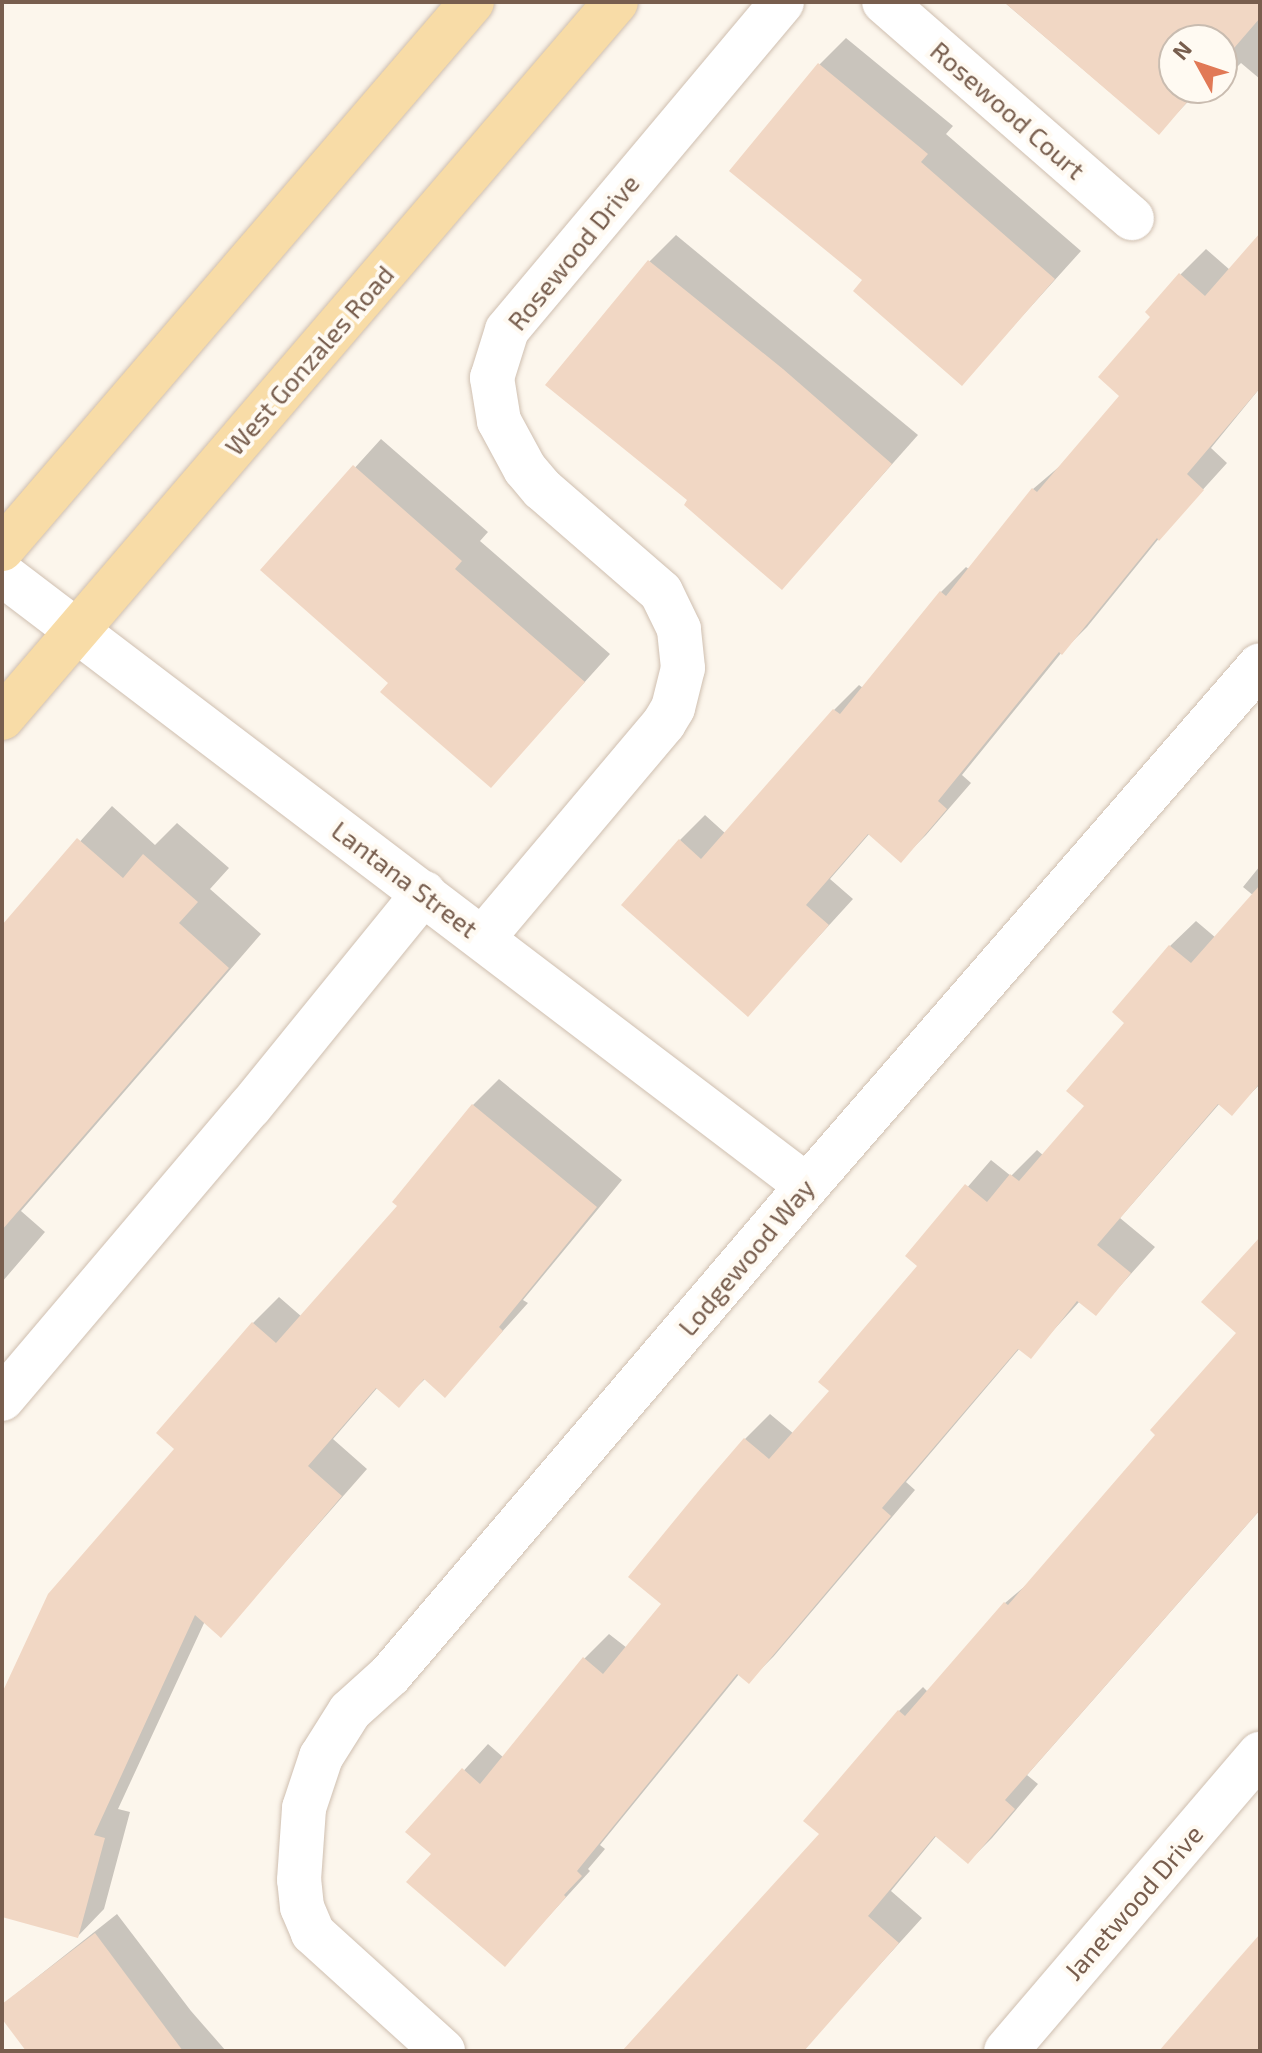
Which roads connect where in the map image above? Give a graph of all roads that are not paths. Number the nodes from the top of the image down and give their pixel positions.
1 (472, 2) edge
2 (616, 2) edge
3 (782, 2) edge
4 (884, 2) edge
5 (1132, 218) dead end
6 (2, 549) edge
7 (2, 574) edge
8 (77, 630) junction
9 (1260, 665) edge
10 (2, 718) edge
11 (424, 893) junction
12 (483, 938) junction
13 (807, 1186) junction
14 (2, 1399) edge
15 (1260, 1754) edge
16 (443, 2051) edge
17 (1006, 2051) edge

1 - 6 main road
2 - 8 main road, West Gonzales Road
3 - 12 street, Rosewood Drive
4 - 5 street, Rosewood Court
7 - 8 street, Lantana Street
8 - 10 main road, West Gonzales Road
8 - 11 street, Lantana Street
9 - 13 street, Lodgewood Way
11 - 12 street, Lantana Street
11 - 14 street
12 - 13 street, Lantana Street
13 - 16 street, Lodgewood Way
15 - 17 street, Janetwood Drive

